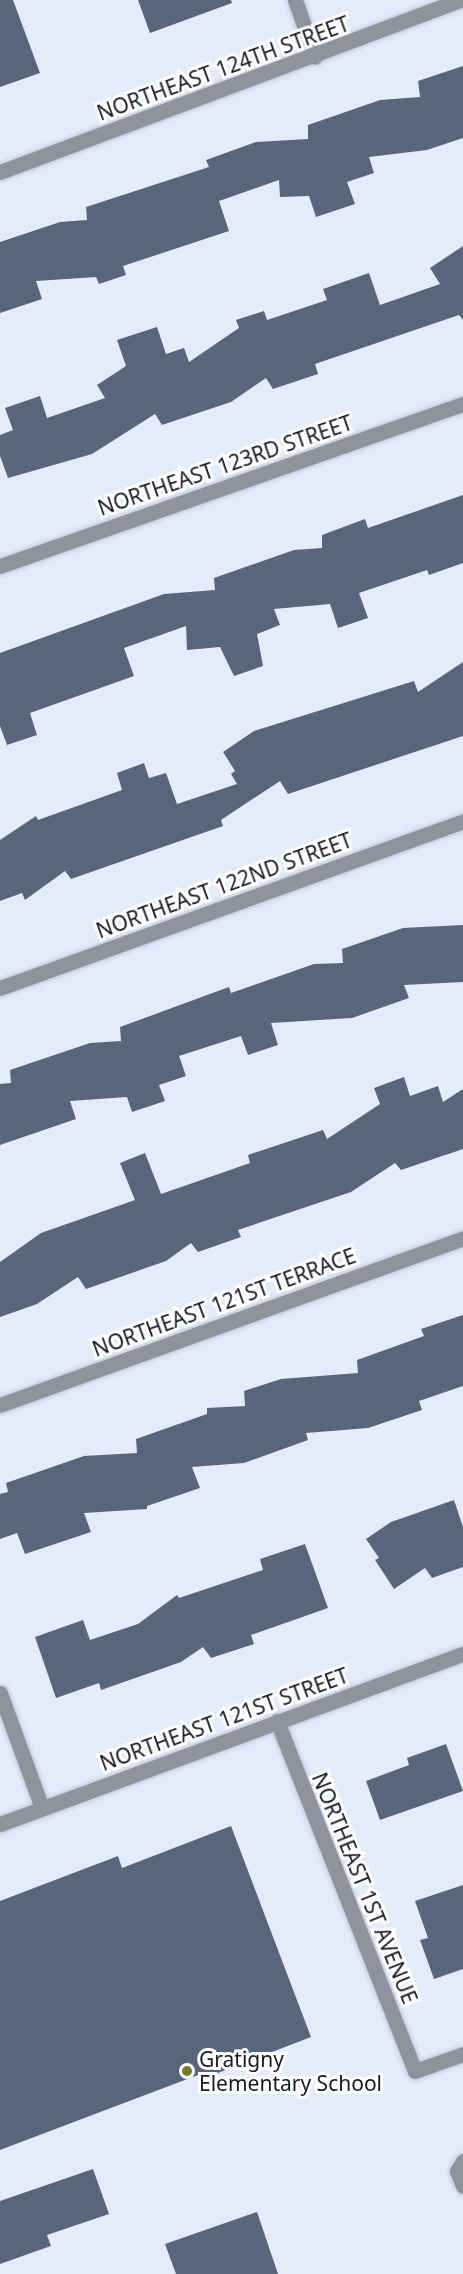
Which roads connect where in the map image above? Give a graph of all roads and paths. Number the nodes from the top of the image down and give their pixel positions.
1 (296, 0) edge
2 (459, 0) edge
3 (315, 57) junction
4 (0, 172) edge
5 (463, 404) edge
6 (0, 566) edge
7 (463, 821) edge
8 (0, 988) edge
9 (463, 1238) edge
10 (0, 1405) edge
11 (463, 1654) edge
12 (0, 1693) edge
13 (277, 1721) junction
14 (42, 1808) junction
15 (0, 1824) edge
16 (463, 2054) edge
17 (463, 2161) edge
18 (463, 2186) edge

1 - 3 street
2 - 3 street, NORTHEAST 124TH STREET
3 - 4 street, NORTHEAST 124TH STREET
5 - 6 street, NORTHEAST 123RD STREET
7 - 8 street, NORTHEAST 122ND STREET
9 - 10 street, NORTHEAST 121ST TERRACE
11 - 13 street, NORTHEAST 121ST STREET
12 - 14 street
13 - 14 street, NORTHEAST 121ST STREET
13 - 16 street, NORTHEAST 1ST AVENUE
14 - 15 street, NORTHEAST 121ST STREET
17 - 18 street

